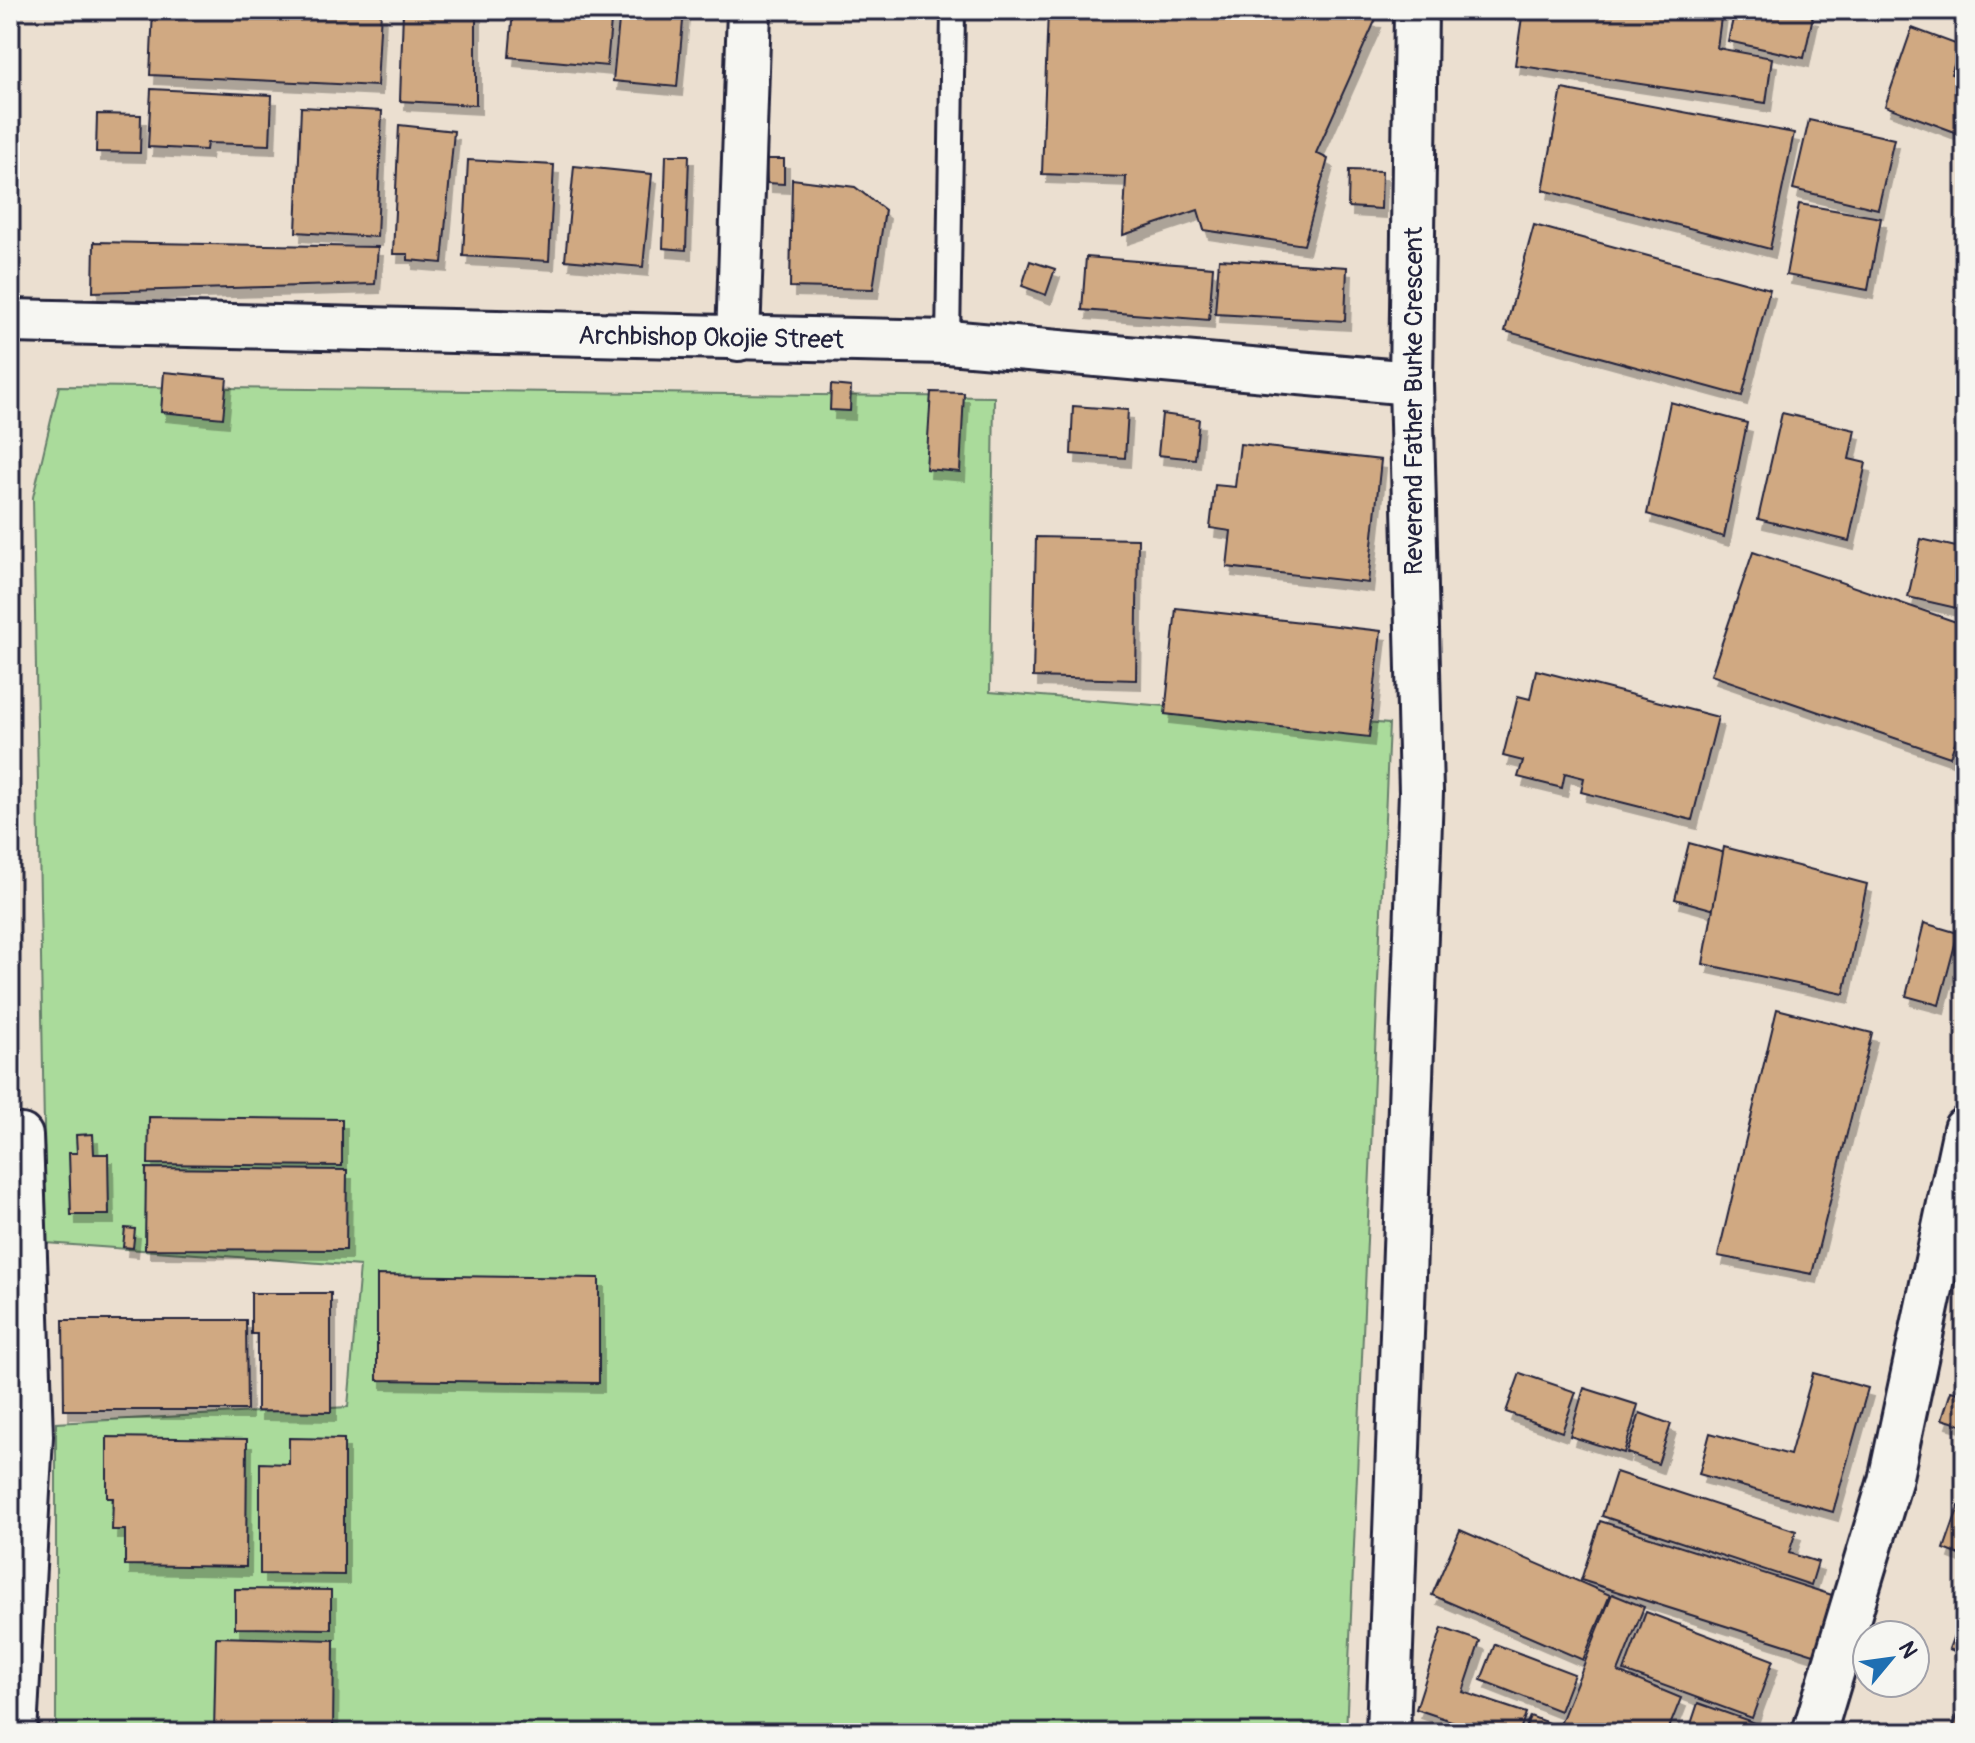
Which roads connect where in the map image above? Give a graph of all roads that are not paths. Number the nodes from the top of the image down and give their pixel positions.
1 (749, 10) edge
2 (953, 10) edge
3 (1416, 10) edge
4 (10, 321) edge
5 (738, 339) junction
6 (948, 342) junction
7 (1411, 383) junction
8 (1965, 1129) edge
9 (21, 1136) dead end
10 (15, 1733) edge
11 (1388, 1733) edge
12 (1814, 1733) edge

1 - 5 street
2 - 6 lane
3 - 7 street, Reverend Father Burke Crescent
4 - 5 street, Archbishop Okojie Street
5 - 6 street, Archbishop Okojie Street
6 - 7 street, Archbishop Okojie Street
7 - 11 street, Reverend Father Burke Crescent
8 - 12 street
9 - 10 street

